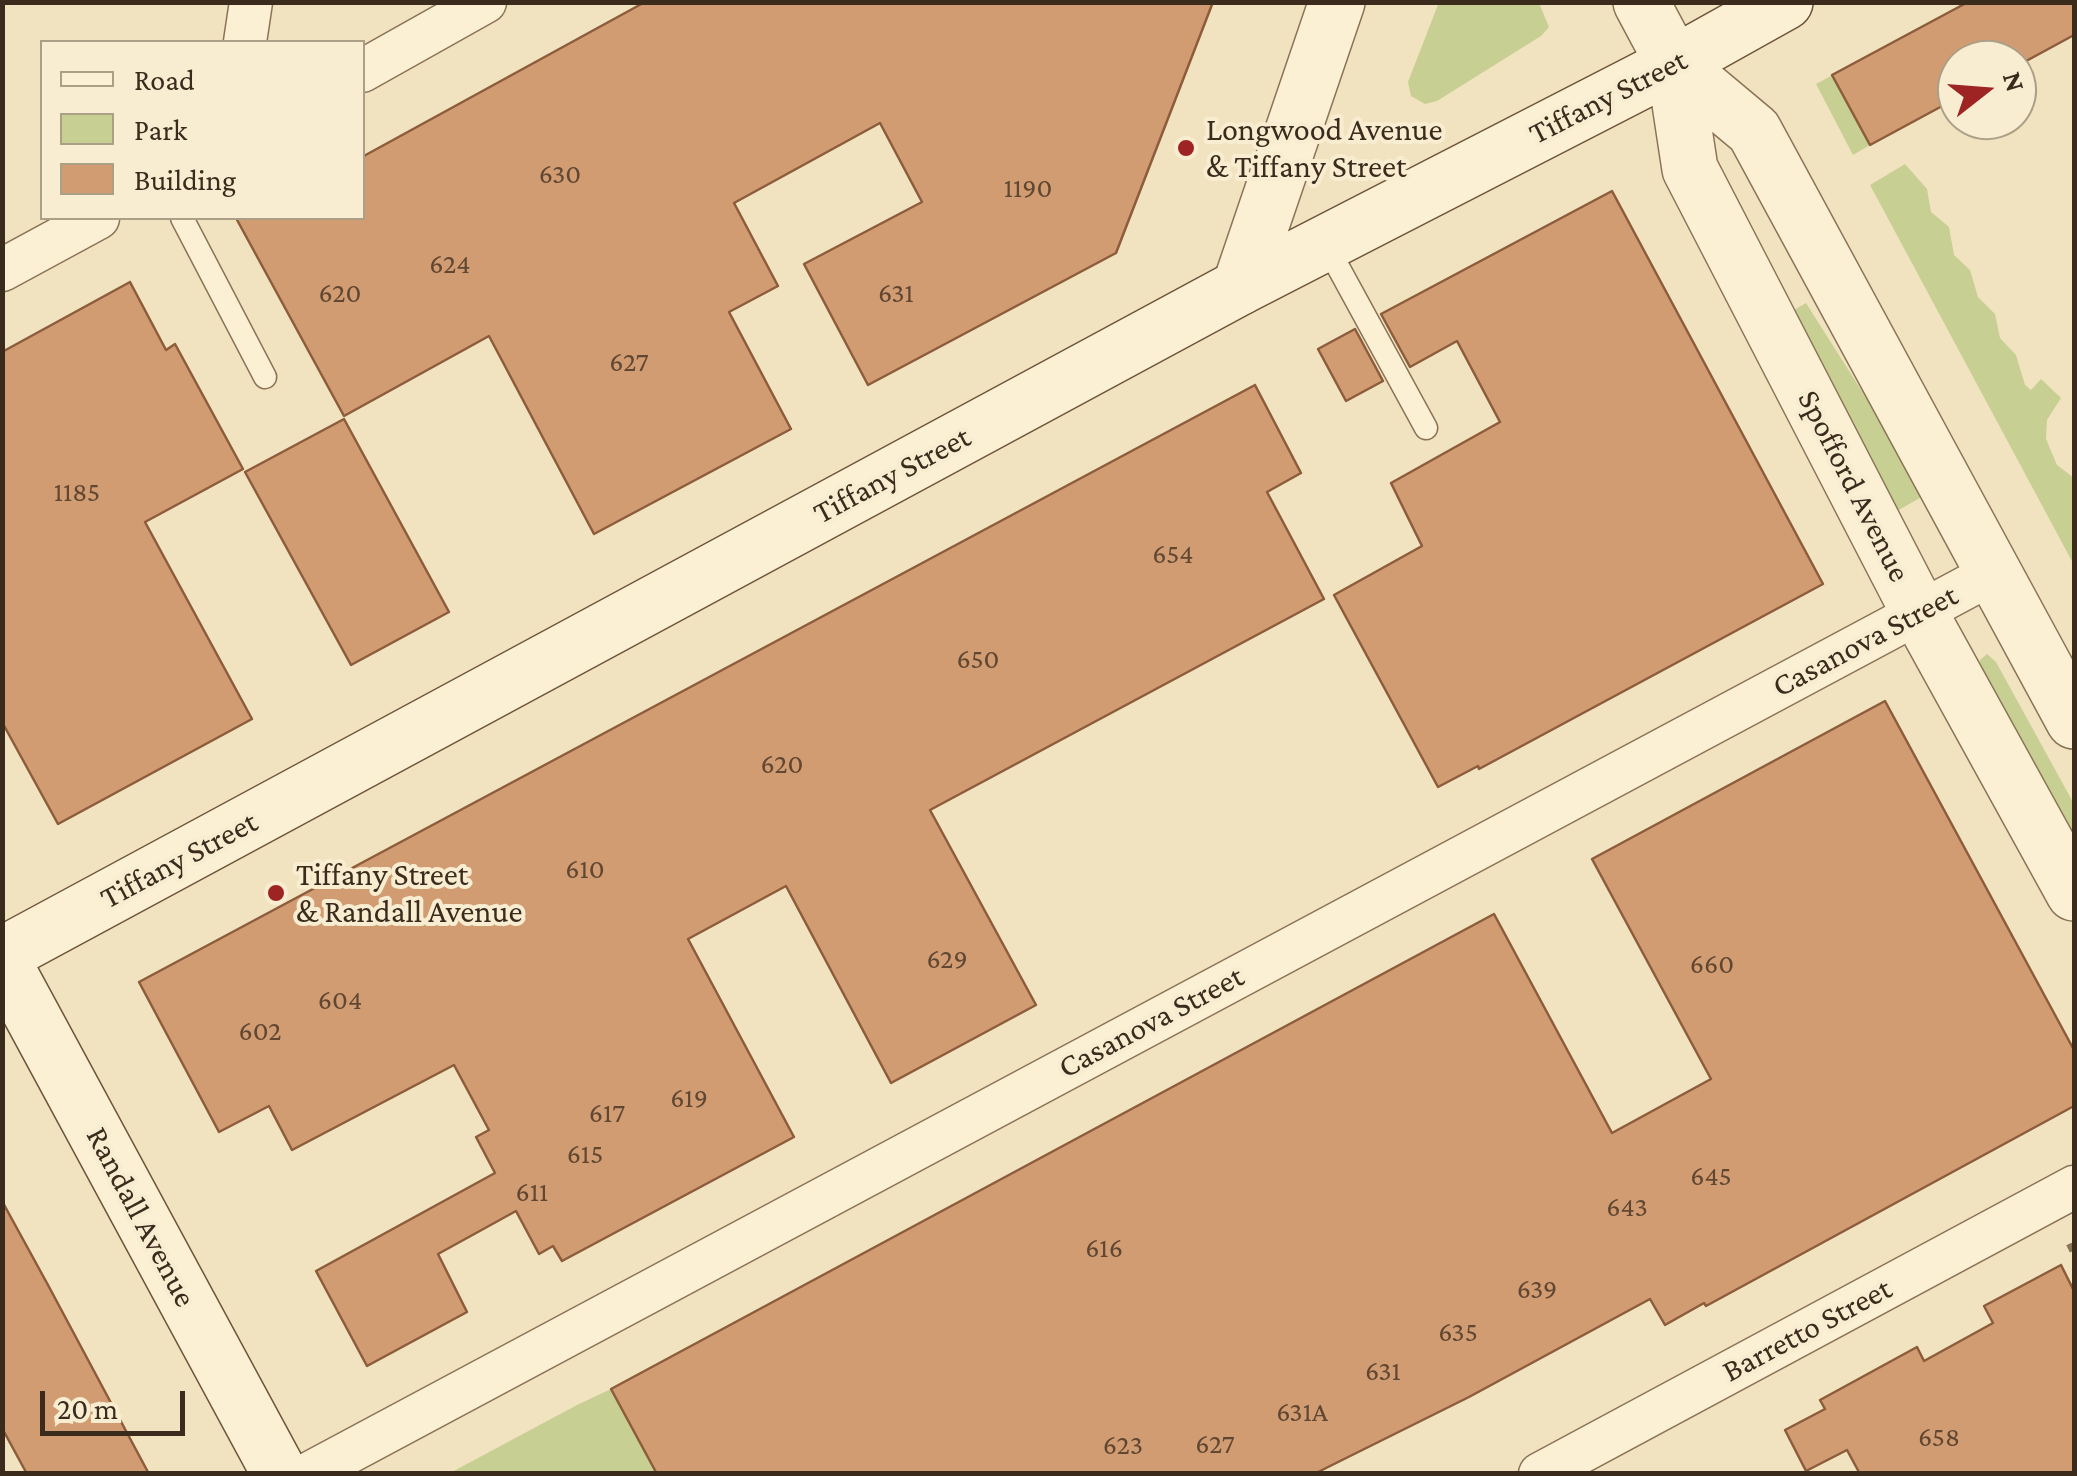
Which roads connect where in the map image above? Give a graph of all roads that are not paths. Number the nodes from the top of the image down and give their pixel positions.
1 (252, 2) edge
2 (484, 2) edge
3 (1338, 2) edge
4 (1642, 2) edge
5 (1784, 2) edge
6 (245, 40) edge
7 (1674, 64) junction
8 (365, 69) edge
9 (94, 220) edge
10 (183, 220) edge
11 (1326, 243) junction
12 (2, 270) edge
13 (1240, 288) junction
14 (265, 377) dead end
15 (1426, 428) dead end
16 (1994, 572) junction
17 (1920, 612) junction
18 (2074, 721) edge
19 (2074, 894) edge
20 (2, 957) edge
21 (2074, 1187) edge
22 (280, 1474) edge
23 (308, 1474) edge
24 (1540, 1474) edge

1 - 6 street
2 - 8 street
3 - 13 main road
4 - 7 main road, Spofford Avenue
5 - 7 main road, Tiffany Street
7 - 11 main road, Tiffany Street
7 - 16 main road, Spofford Avenue
7 - 17 main road, Spofford Avenue
9 - 12 street
10 - 14 lane
11 - 13 main road, Tiffany Street
11 - 15 lane
13 - 20 main road, Tiffany Street
16 - 17 street, Casanova Street
16 - 18 main road, Spofford Avenue
17 - 19 main road, Spofford Avenue
17 - 23 street, Casanova Street
20 - 22 main road, Randall Avenue
21 - 24 street, Barretto Street

